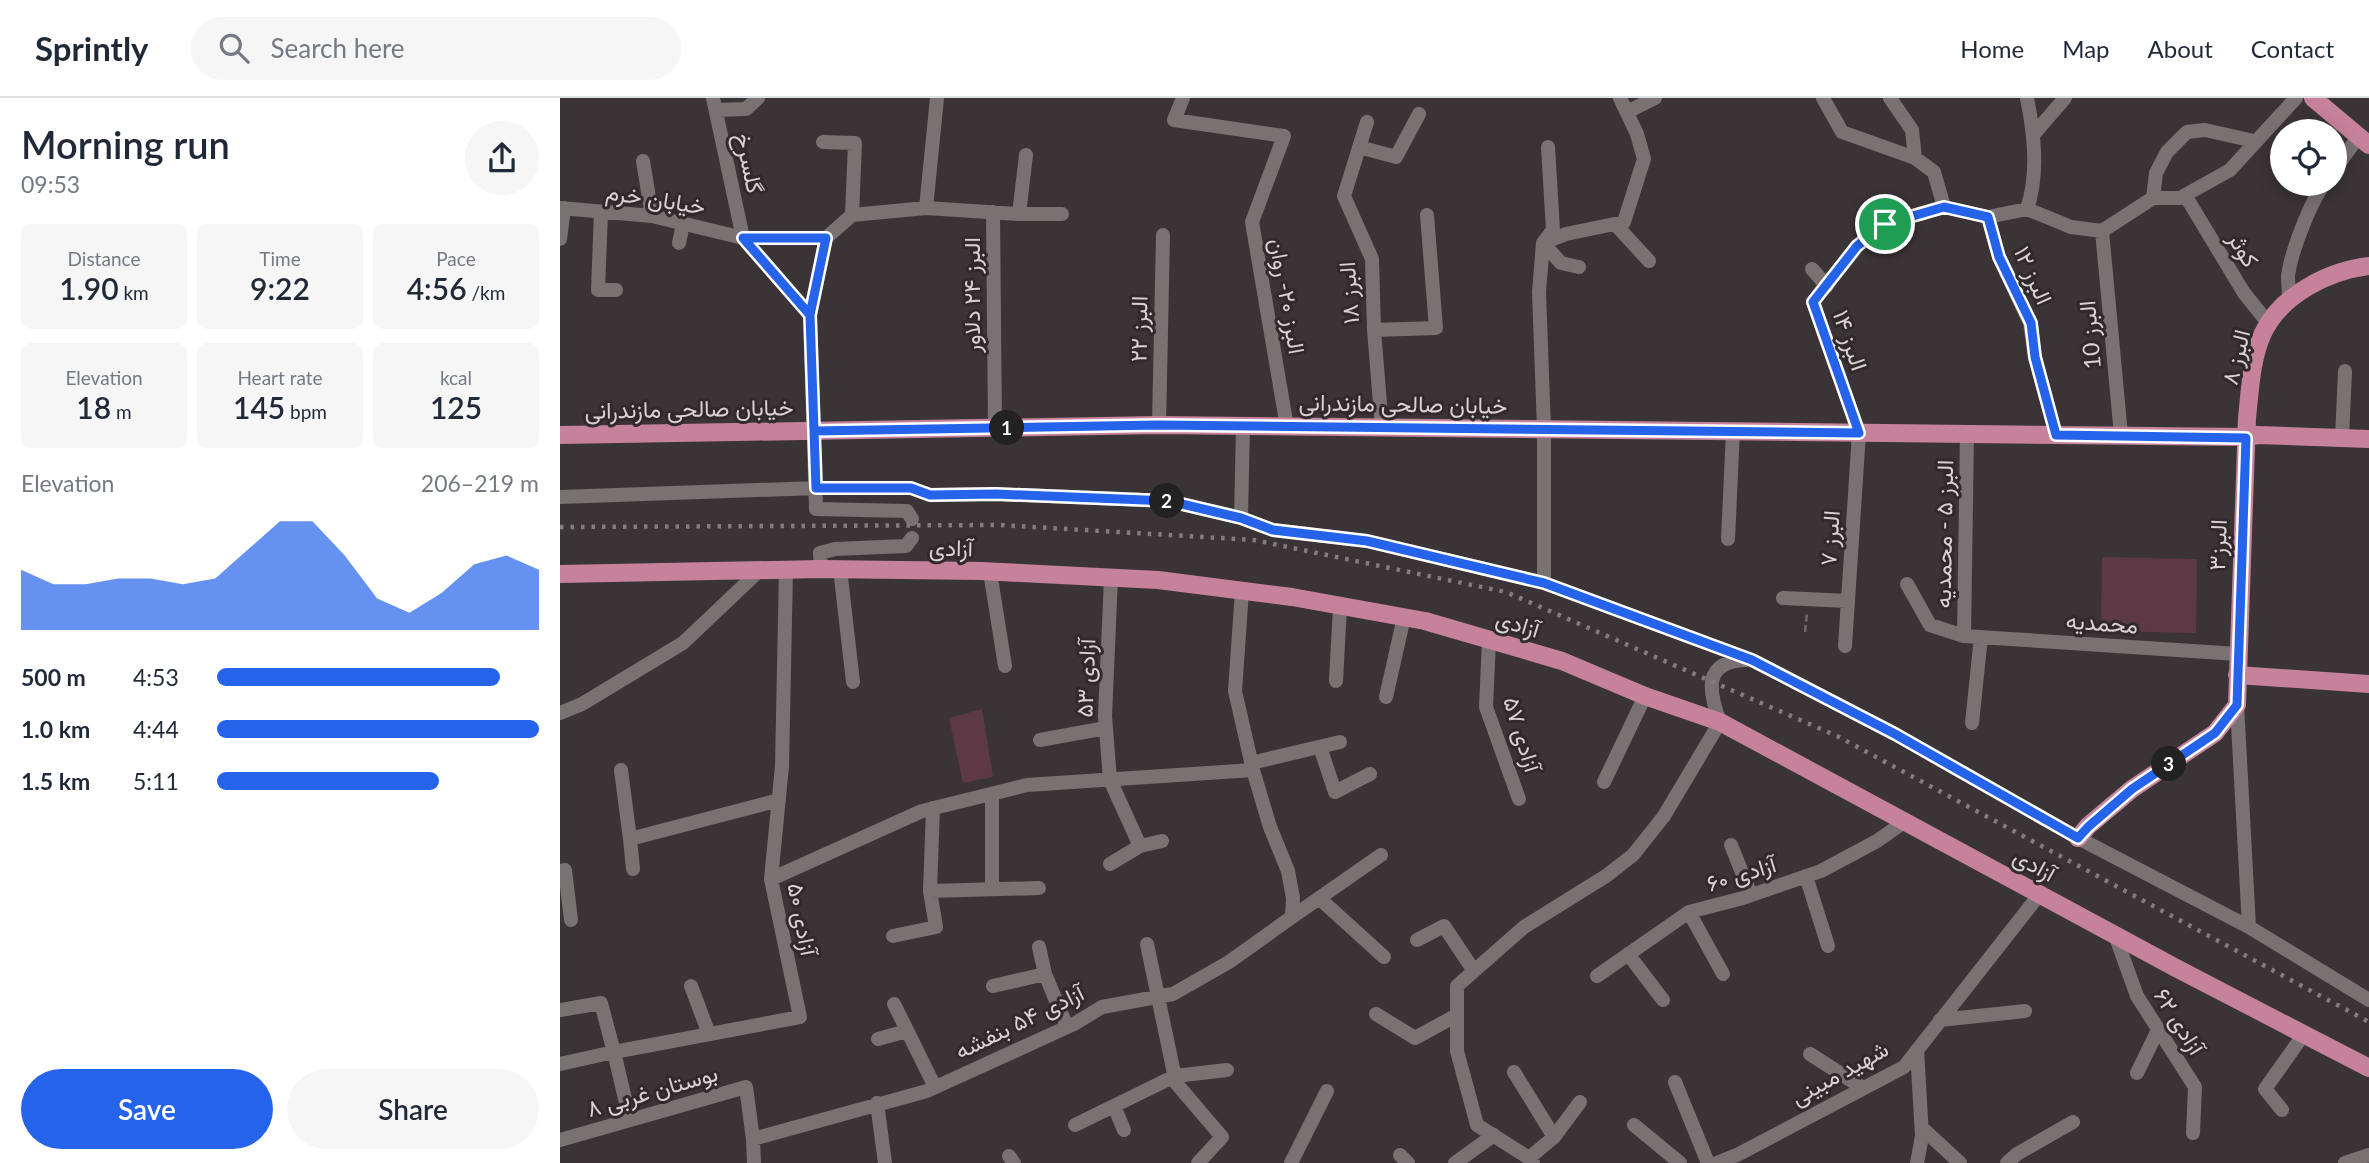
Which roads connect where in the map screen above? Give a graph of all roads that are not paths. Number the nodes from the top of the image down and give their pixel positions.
1 (758, 98) edge
2 (937, 98) edge
3 (1183, 98) edge
4 (1620, 98) edge
5 (1655, 98) edge
6 (1823, 98) edge
7 (1890, 98) edge
8 (2027, 98) edge
9 (2065, 98) edge
10 (2296, 98) edge
11 (2312, 98) edge
12 (714, 104) edge
13 (1627, 112) junction
14 (1419, 114) dead end
15 (1367, 121) dead end
16 (2034, 134) junction
17 (2254, 141) junction
18 (2364, 141) edge
19 (823, 142) dead end
20 (1359, 147) junction
21 (1548, 147) dead end
22 (1026, 155) dead end
23 (2347, 157) edge
24 (1915, 158) junction
25 (643, 161) dead end
26 (2185, 195) junction
27 (2318, 196) edge
28 (2153, 198) junction
29 (1944, 207) junction
30 (562, 208) edge
31 (926, 208) junction
32 (2027, 208) junction
33 (601, 212) junction
34 (993, 212) junction
35 (1019, 214) junction
36 (1062, 214) dead end
37 (852, 215) junction
38 (1427, 215) dead end
39 (652, 216) junction
40 (1988, 217) junction
41 (683, 224) junction
42 (1615, 224) junction
43 (2102, 231) junction
44 (1163, 235) dead end
45 (743, 238) junction
46 (826, 238) junction
47 (560, 239) edge
48 (679, 243) dead end
49 (1543, 243) junction
50 (1649, 261) dead end
51 (2369, 266) edge
52 (1579, 267) dead end
53 (1812, 269) dead end
54 (1827, 286) junction
55 (616, 290) dead end
56 (2289, 299) junction
57 (810, 315) junction
58 (2269, 324) junction
59 (1374, 330) junction
60 (2345, 372) dead end
61 (1159, 425) junction
62 (1243, 426) junction
63 (1287, 427) junction
64 (995, 428) junction
65 (1382, 428) junction
66 (1544, 429) junction
67 (814, 431) junction
68 (1733, 431) junction
69 (1859, 433) junction
70 (1968, 433) junction
71 (560, 435) edge
72 (2056, 435) junction
73 (2121, 435) junction
74 (2246, 438) junction
75 (2342, 438) junction
76 (2369, 439) edge
77 (2369, 451) edge
78 (816, 488) junction
79 (560, 497) edge
80 (1241, 518) junction
81 (912, 519) dead end
82 (912, 538) dead end
83 (1728, 539) dead end
84 (821, 569) junction
85 (840, 569) junction
86 (760, 570) junction
87 (786, 570) junction
88 (990, 572) junction
89 (560, 574) edge
90 (1111, 578) junction
91 (1544, 583) junction
92 (1907, 584) dead end
93 (1242, 591) junction
94 (1783, 598) dead end
95 (1848, 601) junction
96 (1340, 607) junction
97 (1404, 617) junction
98 (1964, 636) junction
99 (1981, 637) junction
100 (1489, 640) junction
101 (1845, 646) dead end
102 (2238, 654) junction
103 (1752, 660) junction
104 (1004, 666) dead end
105 (2237, 676) junction
106 (1336, 681) dead end
107 (853, 682) dead end
108 (2369, 684) edge
109 (1645, 696) junction
110 (1386, 697) dead end
111 (2237, 705) junction
112 (560, 713) edge
113 (1720, 722) junction
114 (1972, 723) dead end
115 (1106, 728) junction
116 (1040, 740) dead end
117 (1340, 742) dead end
118 (1320, 747) junction
119 (1252, 767) junction
120 (621, 770) dead end
121 (1370, 774) dead end
122 (1110, 780) junction
123 (1604, 782) dead end
124 (992, 794) junction
125 (1519, 799) dead end
126 (779, 800) junction
127 (933, 808) junction
128 (1903, 822) junction
129 (2078, 838) junction
130 (630, 839) junction
131 (1163, 841) dead end
132 (1731, 845) dead end
133 (1140, 846) junction
134 (1381, 855) dead end
135 (1110, 864) dead end
136 (633, 869) dead end
137 (560, 871) edge
138 (1806, 876) junction
139 (771, 879) junction
140 (1039, 888) dead end
141 (992, 889) junction
142 (930, 891) junction
143 (2039, 894) junction
144 (1751, 895) junction
145 (1320, 898) junction
146 (1689, 912) junction
147 (1292, 917) junction
148 (570, 920) dead end
149 (2249, 927) junction
150 (2115, 935) junction
151 (892, 936) dead end
152 (1417, 940) dead end
153 (1147, 944) dead end
154 (1828, 946) dead end
155 (1038, 947) dead end
156 (1628, 954) junction
157 (1384, 957) dead end
158 (1474, 971) junction
159 (1045, 974) junction
160 (1723, 974) dead end
161 (1597, 976) dead end
162 (691, 986) dead end
163 (993, 986) dead end
164 (1159, 997) junction
165 (1663, 1000) dead end
166 (2369, 1000) edge
167 (894, 1004) dead end
168 (560, 1010) edge
169 (2025, 1011) dead end
170 (1376, 1014) dead end
171 (1457, 1015) junction
172 (1940, 1020) junction
173 (1067, 1027) junction
174 (2158, 1030) junction
175 (907, 1031) junction
176 (709, 1034) junction
177 (2304, 1034) junction
178 (878, 1039) dead end
179 (1917, 1050) junction
180 (614, 1052) junction
181 (1810, 1054) dead end
182 (560, 1064) edge
183 (2369, 1068) edge
184 (1227, 1070) dead end
185 (1514, 1072) dead end
186 (2137, 1073) dead end
187 (1175, 1076) junction
188 (1675, 1082) dead end
189 (934, 1087) junction
190 (1863, 1088) junction
191 (1327, 1091) dead end
192 (1580, 1102) dead end
193 (877, 1103) junction
194 (1114, 1106) junction
195 (2282, 1110) dead end
196 (630, 1121) junction
197 (2073, 1122) dead end
198 (1075, 1125) dead end
199 (1633, 1125) dead end
200 (1922, 1128) junction
201 (1124, 1130) dead end
202 (2193, 1133) dead end
203 (1494, 1135) junction
204 (1554, 1137) junction
205 (754, 1139) junction
206 (560, 1140) edge
207 (2369, 1155) edge
208 (1531, 1160) edge
209 (2017, 1160) edge
210 (754, 1163) edge
211 (885, 1163) edge
212 (1198, 1163) edge
213 (1291, 1163) edge
214 (1455, 1163) edge
215 (1680, 1163) edge
216 (1709, 1163) edge
217 (1717, 1163) edge
218 (1917, 1163) edge
219 (1960, 1163) edge
220 (2345, 1163) edge

1 - 12 street
2 - 31 street
3 - 63 street, البرز ۲۰- روان
4 - 13 street
5 - 13 street
6 - 24 street
7 - 24 street
8 - 16 street
9 - 16 street
10 - 17 street
11 - 18 main road
12 - 45 street, گلسرخ
13 - 42 street
14 - 20 street
15 - 20 street, البرز ۱۸
16 - 32 street
17 - 26 street
17 - 28 street
18 - 23 street
19 - 37 street
20 - 59 street, البرز ۱۸
21 - 49 street
22 - 35 street
24 - 29 street
25 - 39 street
26 - 28 street
26 - 58 street, کوثر
27 - 56 street
28 - 43 street
29 - 40 street, البرز ۱۴
29 - 54 street, البرز ۱۴
30 - 33 street, خیابان خرم
30 - 47 street
31 - 34 street, البرز ۲۴ دلاور
31 - 37 street, البرز ۲۴ دلاور
32 - 40 street
32 - 43 street
33 - 39 street, خیابان خرم
33 - 55 street
34 - 35 street
34 - 64 street, البرز ۲۴ دلاور
35 - 36 street
37 - 46 street
38 - 59 street
39 - 41 street, خیابان خرم
40 - 72 street, البرز ۱۲
41 - 45 street, خیابان خرم
41 - 48 street
42 - 49 street
42 - 50 street
43 - 73 street, البرز 10
44 - 61 street, البرز ۲۲
45 - 46 street, خیابان خرم
45 - 57 street
46 - 57 street
49 - 52 street
49 - 66 street
51 - 56 main road, البرز ۸
53 - 54 street
54 - 69 street, البرز ۱۴
56 - 58 main road, البرز ۸
57 - 67 street
58 - 74 main road, البرز ۸
59 - 65 street, البرز ۱۸
60 - 75 street
61 - 62 main road, خیابان صالحی مازندرانی
61 - 64 main road, خیابان صالحی مازندرانی
62 - 63 main road, خیابان صالحی مازندرانی
62 - 80 street
63 - 65 main road, خیابان صالحی مازندرانی
64 - 67 main road, خیابان صالحی مازندرانی
65 - 66 main road, خیابان صالحی مازندرانی
66 - 68 main road, خیابان صالحی مازندرانی
66 - 91 street
67 - 71 main road, خیابان صالحی مازندرانی
67 - 78 street
68 - 69 main road, خیابان صالحی مازندرانی
68 - 83 street
69 - 70 main road, خیابان صالحی مازندرانی
69 - 95 street, البرز ۷
70 - 72 main road, خیابان صالحی مازندرانی
70 - 98 street, البرز ۵ - محمدیه
72 - 73 main road, خیابان صالحی مازندرانی
73 - 74 main road, خیابان صالحی مازندرانی
74 - 75 main road, خیابان صالحی مازندرانی
74 - 77 main road, خیابان صالحی مازندرانی
74 - 102 main road, البرز۳
75 - 76 main road, خیابان صالحی مازندرانی
78 - 79 street
78 - 80 street
78 - 81 street
80 - 91 street
82 - 84 street
84 - 85 main road, آزادی
84 - 87 main road, آزادی
85 - 88 main road, آزادی
85 - 107 street
86 - 87 main road, آزادی
86 - 89 main road, آزادی
86 - 112 street
87 - 126 street, آزادی ۵۰
88 - 90 main road, آزادی
88 - 104 street
90 - 93 main road, آزادی
90 - 115 street, آزادی ۵۳
91 - 103 street
92 - 98 street, محمدیه
93 - 96 main road, آزادی
93 - 119 street
94 - 95 street
95 - 101 street, البرز ۷
96 - 97 main road, آزادی
96 - 106 street
97 - 100 main road, آزادی
97 - 110 street
98 - 99 street, محمدیه
99 - 102 street, محمدیه
99 - 114 street
100 - 109 main road, آزادی
100 - 125 street, آزادی ۵۷
102 - 105 main road
103 - 113 street
103 - 129 street
105 - 108 main road
105 - 111 main road
109 - 113 main road, آزادی
109 - 123 street
111 - 129 main road
111 - 149 street
113 - 128 main road, آزادی
113 - 158 street
115 - 116 street
115 - 122 street, آزادی ۵۳
117 - 118 street
118 - 119 street
118 - 121 street
119 - 122 street
119 - 147 street
120 - 130 street
122 - 124 street
122 - 133 street
124 - 127 street
124 - 141 street
126 - 130 street
126 - 139 street, آزادی ۵۰
127 - 139 street
127 - 142 street
128 - 138 street, آزادی ۶۰
128 - 143 main road, آزادی
129 - 149 street
130 - 136 street
131 - 133 street
132 - 144 street
133 - 135 street
134 - 145 street, آزادی ۵۴ بنفشه
137 - 148 street
138 - 144 street, آزادی ۶۰
138 - 154 street
139 - 176 street, آزادی ۵۰
140 - 141 street
141 - 142 street
142 - 151 street
143 - 150 main road, آزادی
143 - 172 street, شهید مبینی
144 - 146 street, آزادی ۶۰
145 - 147 street, آزادی ۵۴ بنفشه
145 - 157 street
146 - 156 street, آزادی ۶۰
146 - 160 street
147 - 164 street, آزادی ۵۴ بنفشه
149 - 166 street
150 - 174 street, آزادی ۶۲
150 - 177 main road, آزادی
152 - 158 street
153 - 164 street
155 - 159 street
156 - 161 street, آزادی ۶۰
156 - 165 street
158 - 171 street
159 - 163 street
159 - 173 street
162 - 176 street
164 - 173 street, آزادی ۵۴ بنفشه
164 - 187 street
167 - 175 street
168 - 180 street
169 - 172 street
170 - 171 street
171 - 203 street
172 - 179 street, شهید مبینی
173 - 189 street, آزادی ۵۴ بنفشه
174 - 186 street
174 - 202 street, آزادی ۶۲
175 - 178 street
175 - 189 street
176 - 180 street, آزادی ۵۰
177 - 183 main road, آزادی
177 - 195 street
179 - 190 street, شهید مبینی
179 - 200 street
180 - 182 street, آزادی ۵۰
180 - 196 street
181 - 190 street
184 - 187 street
185 - 204 street
187 - 194 street
187 - 212 street
188 - 216 street
189 - 193 street, آزادی ۵۴ بنفشه
190 - 217 street, شهید مبینی
191 - 213 street
192 - 204 street
193 - 205 street, آزادی ۵۴ بنفشه
193 - 211 street
194 - 198 street
194 - 201 street
196 - 205 street, بوستان غربی ۸
196 - 206 street, بوستان غربی ۸
197 - 209 street
199 - 215 street
200 - 218 street
200 - 219 street
203 - 208 street
203 - 214 street
204 - 208 street
205 - 210 street
207 - 220 street

